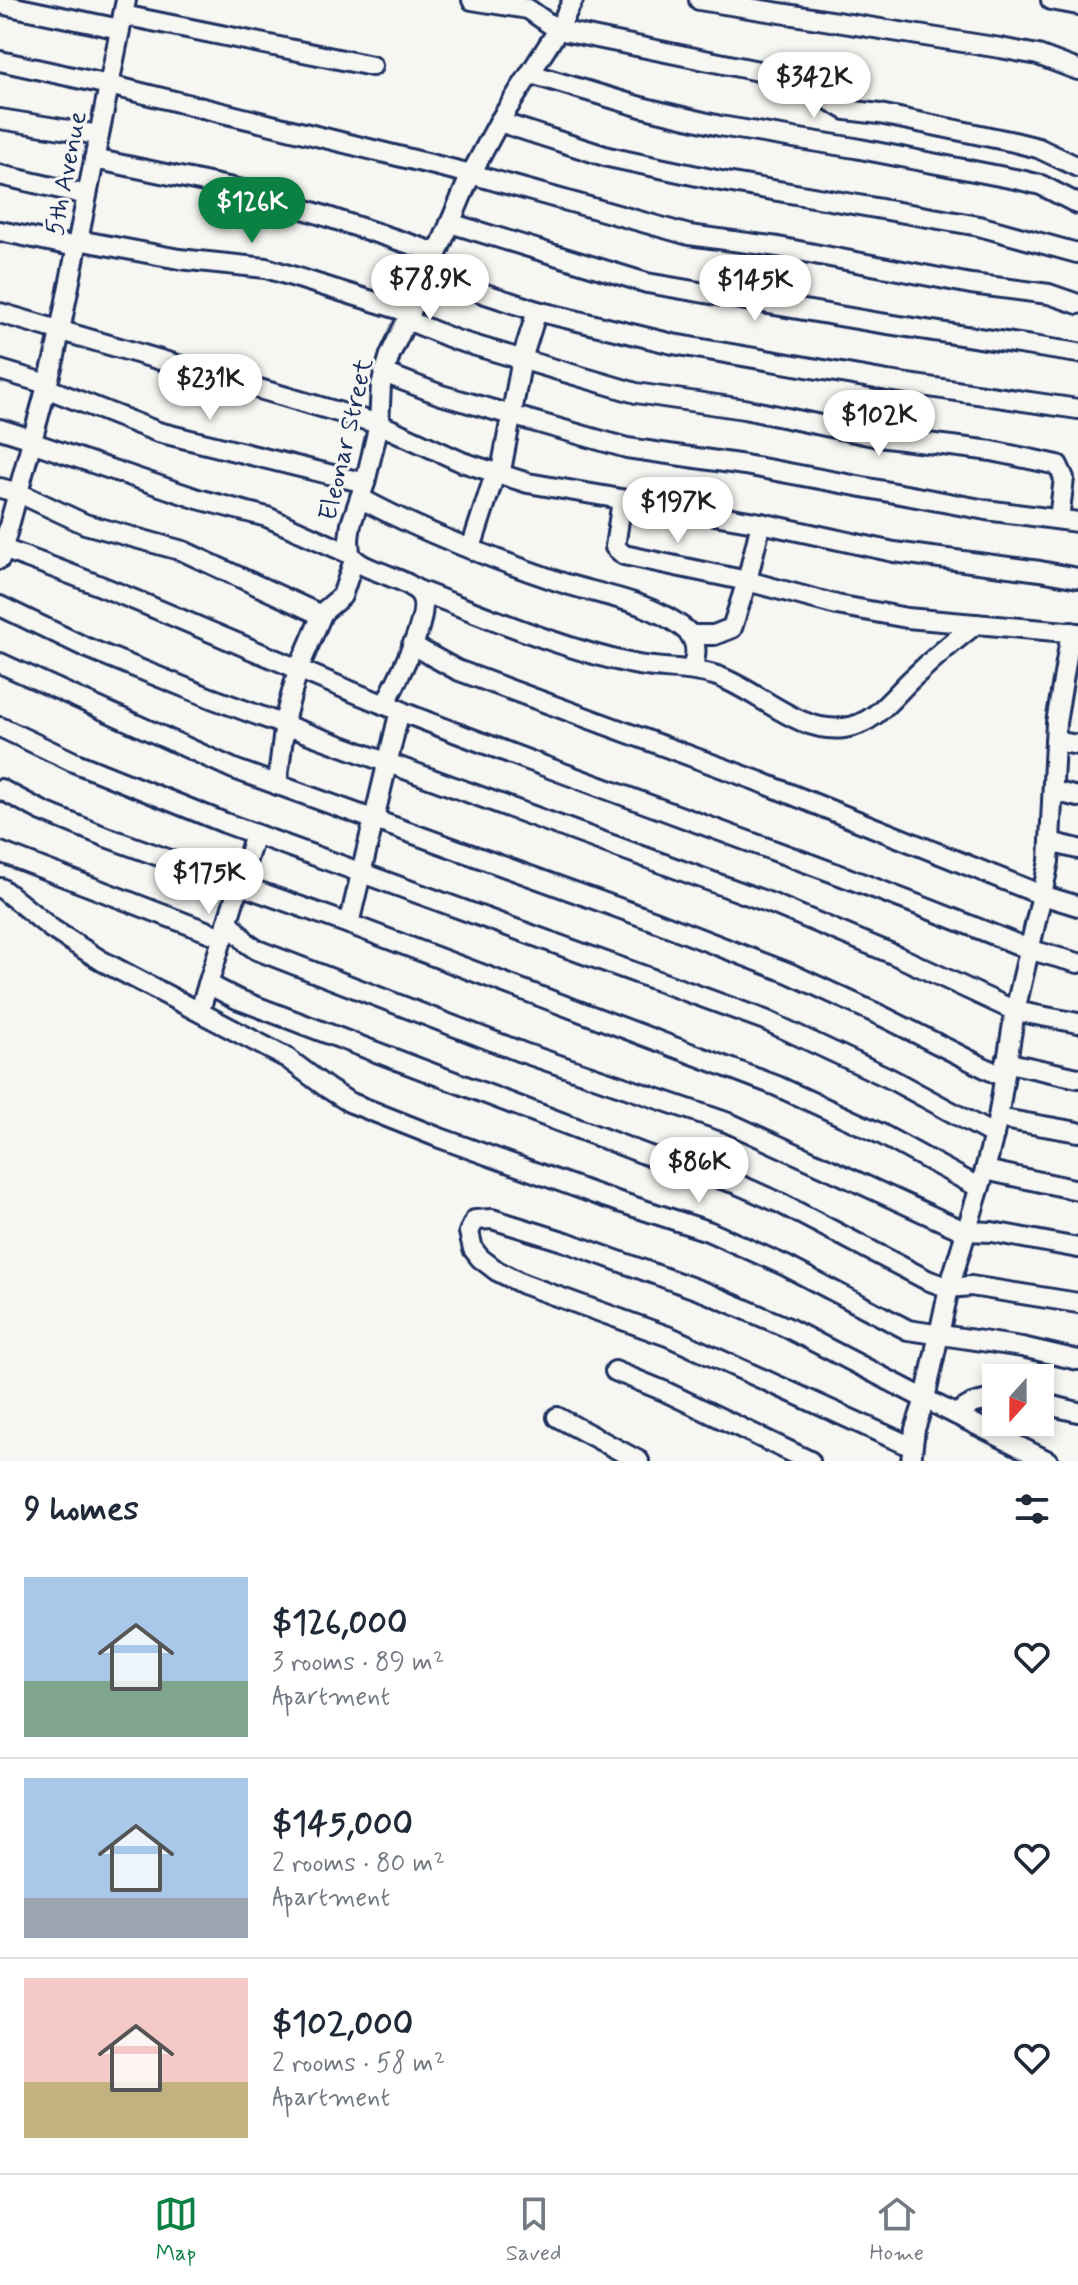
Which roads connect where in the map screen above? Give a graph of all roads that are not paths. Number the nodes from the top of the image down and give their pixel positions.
1 (472, 0) edge
2 (573, 0) edge
3 (699, 0) edge
4 (1051, 0) edge
5 (0, 4) edge
6 (1078, 5) edge
7 (123, 15) edge
8 (558, 30) junction
9 (0, 61) edge
10 (372, 66) dead end
11 (1078, 70) edge
12 (531, 74) junction
13 (109, 85) junction
14 (0, 119) edge
15 (499, 122) junction
16 (99, 135) junction
17 (94, 159) junction
18 (1078, 167) edge
19 (471, 174) junction
20 (0, 175) edge
21 (87, 195) junction
22 (1078, 204) edge
23 (450, 223) junction
24 (0, 231) edge
25 (78, 243) junction
26 (437, 253) junction
27 (1077, 253) edge
28 (428, 275) junction
29 (1078, 304) edge
30 (537, 311) junction
31 (0, 313) edge
32 (409, 316) junction
33 (60, 330) junction
34 (1078, 353) edge
35 (522, 359) junction
36 (0, 370) edge
37 (384, 373) junction
38 (46, 386) junction
39 (1078, 409) edge
40 (510, 416) junction
41 (379, 424) junction
42 (0, 429) edge
43 (32, 440) junction
44 (498, 475) junction
45 (0, 488) edge
46 (362, 491) junction
47 (19, 493) junction
48 (622, 500) junction
49 (1069, 521) edge
50 (761, 523) junction
51 (471, 548) junction
52 (1, 556) edge
53 (352, 557) junction
54 (1078, 578) edge
55 (747, 581) junction
56 (415, 589) junction
57 (0, 606) edge
58 (321, 615) junction
59 (976, 624) junction
60 (1075, 633) edge
61 (690, 635) junction
62 (412, 645) junction
63 (0, 663) edge
64 (298, 670) junction
65 (691, 670) junction
66 (1070, 686) edge
67 (392, 708) junction
68 (285, 725) junction
69 (0, 727) edge
70 (1055, 741) junction
71 (1078, 745) edge
72 (386, 762) junction
73 (277, 785) junction
74 (0, 789) edge
75 (1053, 791) junction
76 (1078, 797) edge
77 (373, 819) junction
78 (255, 834) junction
79 (1050, 842) junction
80 (1078, 849) edge
81 (0, 852) edge
82 (360, 871) junction
83 (240, 885) junction
84 (1, 888) edge
85 (1042, 895) junction
86 (1078, 906) edge
87 (349, 924) junction
88 (226, 930) junction
89 (1031, 950) junction
90 (1078, 963) edge
91 (208, 984) junction
92 (200, 1010) junction
93 (1015, 1011) junction
94 (1078, 1023) edge
95 (1004, 1069) junction
96 (1078, 1078) edge
97 (996, 1126) junction
98 (1078, 1132) edge
99 (982, 1178) junction
100 (1078, 1190) edge
101 (964, 1231) junction
102 (1078, 1248) edge
103 (949, 1288) junction
104 (1078, 1303) edge
105 (940, 1334) junction
106 (1078, 1360) edge
107 (615, 1371) dead end
108 (925, 1399) junction
109 (982, 1402) edge
110 (1054, 1406) edge
111 (1078, 1412) edge
112 (955, 1414) junction
113 (557, 1417) dead end
114 (912, 1457) edge
115 (639, 1461) edge
116 (810, 1461) edge
117 (1048, 1461) edge

1 - 8 street
2 - 8 street, Eleonar Street
3 - 11 street
4 - 6 street
5 - 7 street
7 - 10 street
7 - 13 street, 5th Avenue
8 - 12 street, Eleonar Street
8 - 18 street
9 - 13 street
12 - 15 street, Eleonar Street
12 - 22 street
13 - 16 street, 5th Avenue
13 - 19 street
14 - 16 street
15 - 19 street, Eleonar Street
15 - 27 street
16 - 17 street, 5th Avenue
17 - 21 street, 5th Avenue
17 - 26 street
19 - 23 street, Eleonar Street
19 - 29 street
20 - 21 street
21 - 25 street, 5th Avenue
23 - 26 street, Eleonar Street
23 - 34 street
24 - 25 street
25 - 32 street
25 - 33 street, 5th Avenue
26 - 28 street, Eleonar Street
28 - 30 street
28 - 32 street, Eleonar Street
30 - 35 street
30 - 39 street
31 - 33 street
32 - 35 street
32 - 37 street, Eleonar Street
33 - 38 street, 5th Avenue
33 - 41 street
35 - 40 street
35 - 49 street
36 - 38 street
37 - 40 street
37 - 41 street, Eleonar Street
38 - 43 street, 5th Avenue
38 - 46 street
40 - 44 street
40 - 49 street
41 - 44 street
41 - 46 street, Eleonar Street
42 - 43 street
43 - 47 street, 5th Avenue
43 - 53 street
44 - 48 street
44 - 51 street
45 - 47 street
46 - 51 street
46 - 53 street, Eleonar Street
47 - 52 street, 5th Avenue
47 - 58 street
48 - 50 street
48 - 55 street
50 - 54 street
50 - 55 street
51 - 61 street
52 - 64 street
53 - 56 street, Eleonar Street
53 - 58 street
55 - 59 street
55 - 61 street
56 - 62 street
56 - 65 street, Eleonar Street
57 - 68 street
58 - 64 street
59 - 60 street
59 - 65 street, Eleonar Street
60 - 66 street
61 - 65 street
62 - 67 street
62 - 85 street
63 - 73 street
64 - 67 street
64 - 68 street
66 - 70 street
67 - 72 street
67 - 89 street
68 - 72 street
68 - 73 street
69 - 78 street
70 - 71 street
70 - 75 street
72 - 77 street
72 - 93 street
73 - 77 street
74 - 83 street
75 - 76 street
75 - 79 street
77 - 82 street
77 - 95 street
78 - 82 street
78 - 83 street
79 - 80 street
79 - 85 street
81 - 88 street
82 - 87 street
82 - 97 street
83 - 87 street
83 - 88 street
84 - 92 street
85 - 86 street
85 - 89 street
87 - 99 street
88 - 91 street
88 - 101 street
89 - 90 street
89 - 93 street
91 - 92 street
91 - 103 street
92 - 105 street
93 - 94 street
93 - 95 street
95 - 96 street
95 - 97 street
97 - 98 street
97 - 99 street
99 - 100 street
99 - 101 street
101 - 102 street
101 - 103 street
103 - 104 street
103 - 105 street
105 - 106 street
105 - 108 street
107 - 116 street
108 - 112 street
108 - 114 street
108 - 114 street
109 - 112 street
110 - 111 street
112 - 117 street
113 - 115 street

